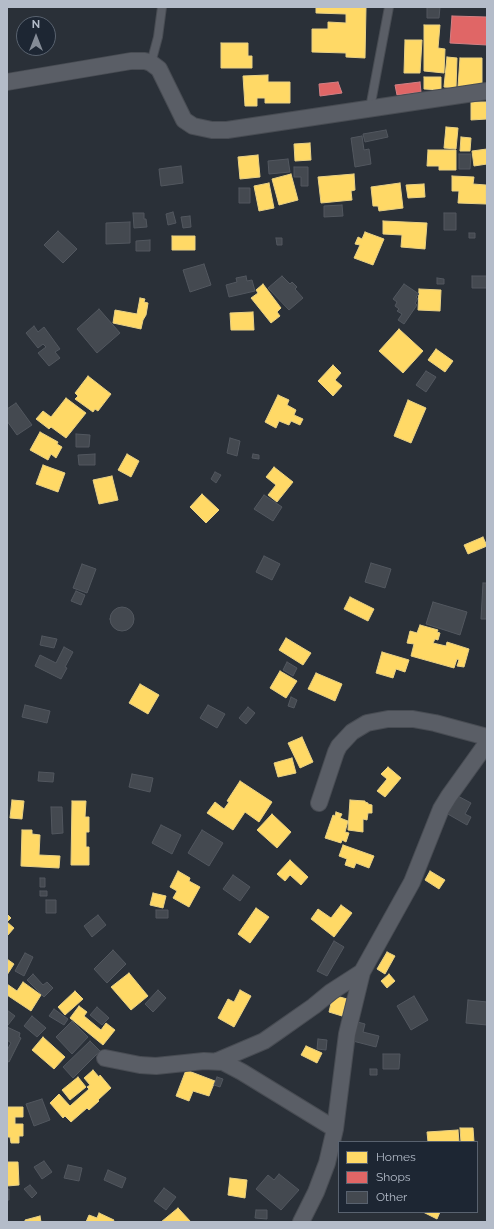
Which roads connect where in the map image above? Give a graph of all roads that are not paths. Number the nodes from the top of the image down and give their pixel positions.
1 (162, 7) edge
2 (389, 7) edge
3 (151, 63) junction
4 (7, 82) edge
5 (487, 91) edge
6 (370, 108) junction
7 (487, 737) edge
8 (487, 743) edge
9 (319, 803) dead end
10 (362, 972) junction
11 (105, 1058) dead end
12 (218, 1061) junction
13 (335, 1129) junction
14 (302, 1222) edge

1 - 3 lane
2 - 6 lane
3 - 4 street
3 - 6 street
5 - 6 street
7 - 9 street
8 - 10 street
10 - 12 street
10 - 13 street
11 - 12 street
12 - 13 street
13 - 14 street

